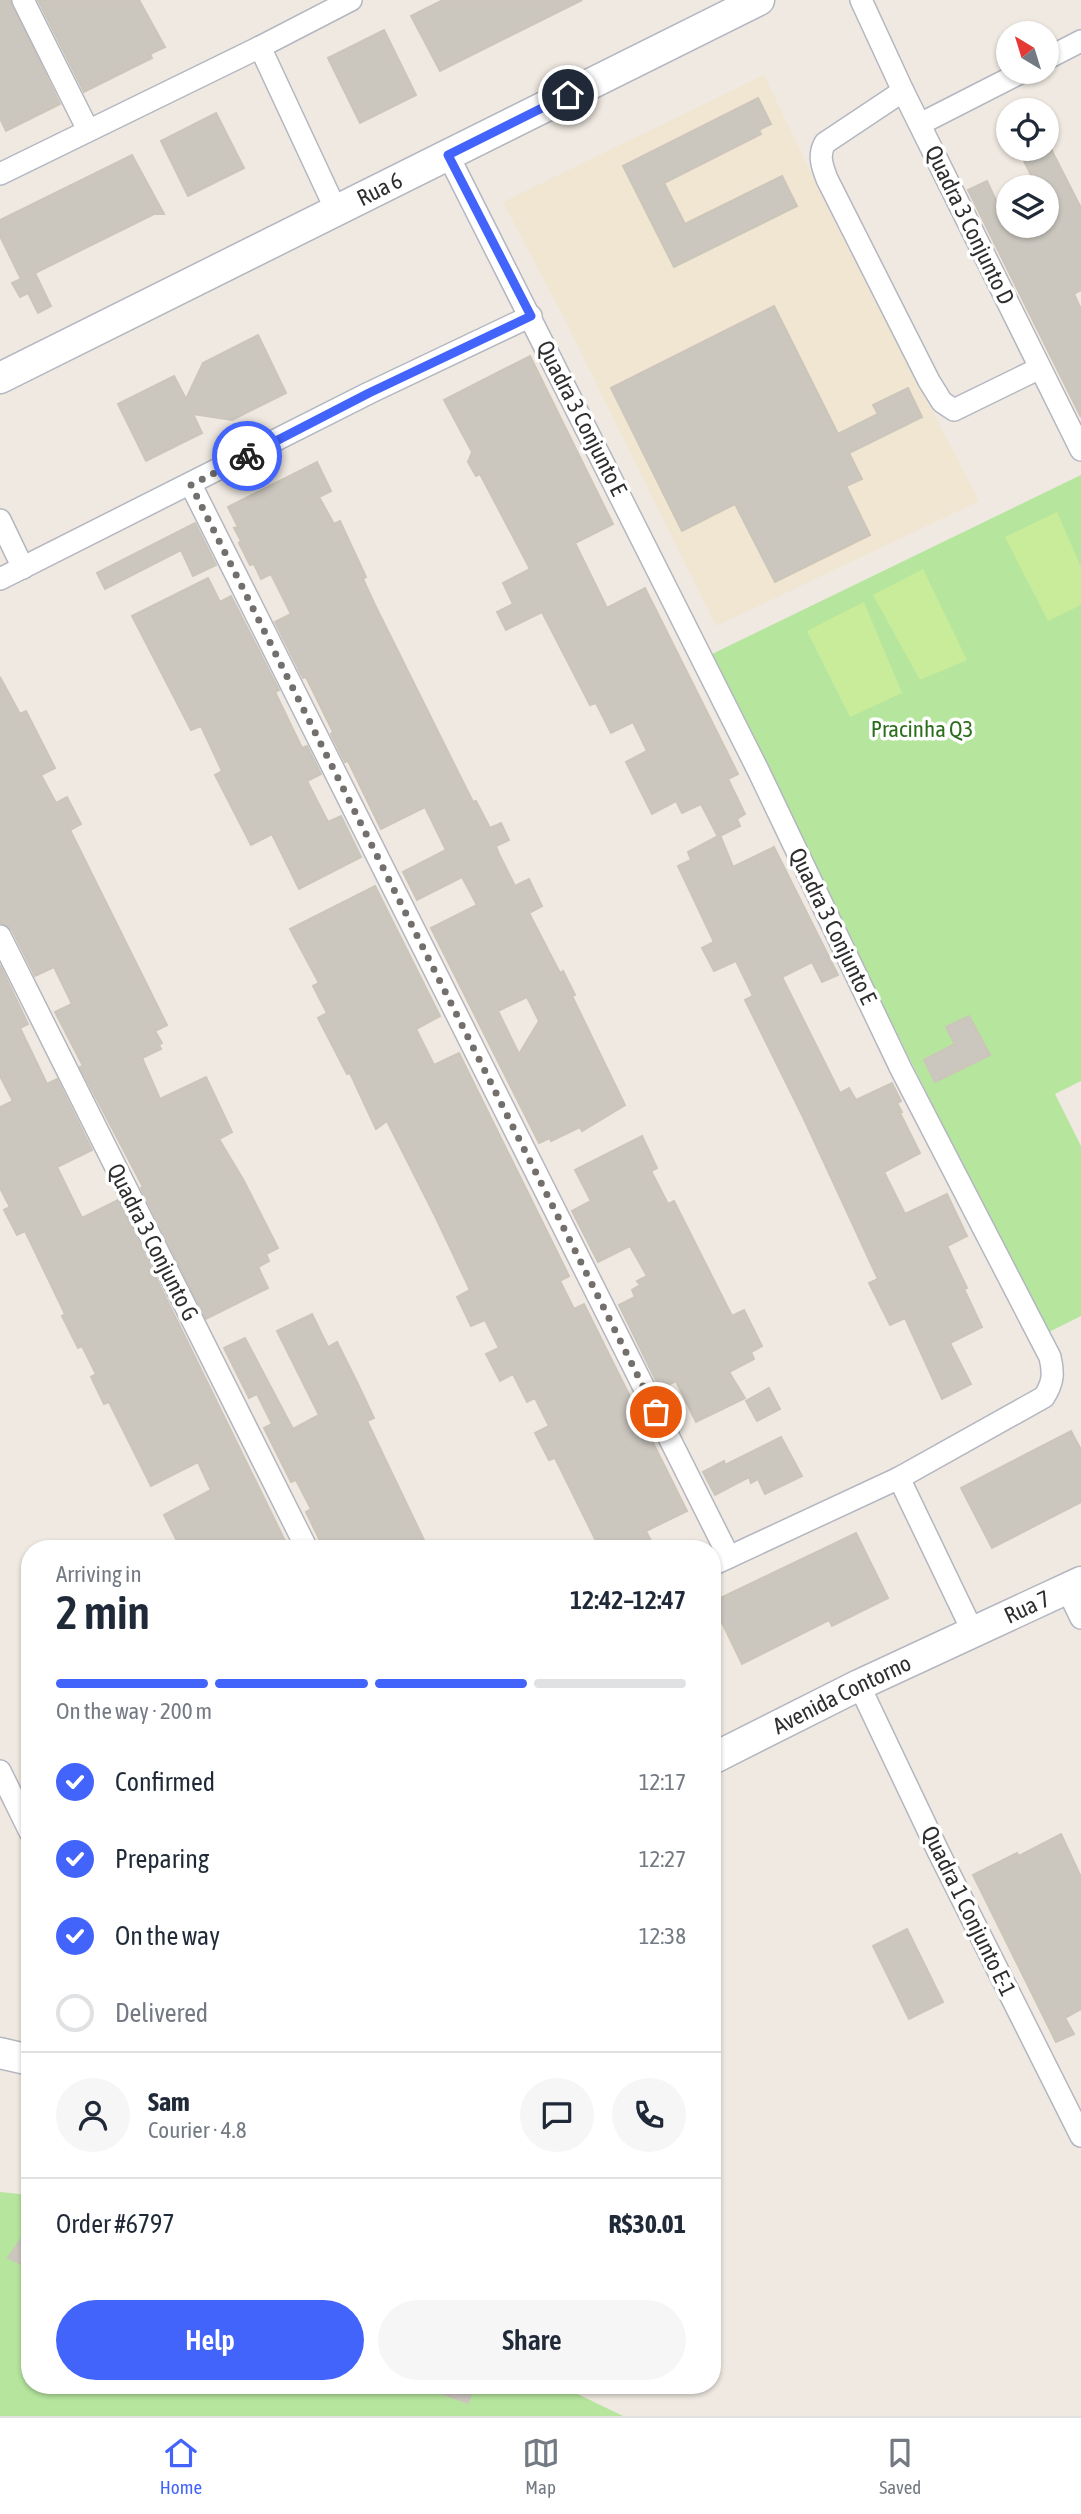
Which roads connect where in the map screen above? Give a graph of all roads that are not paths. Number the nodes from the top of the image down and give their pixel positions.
1 (23, 0) edge
2 (351, 0) edge
3 (759, 0) edge
4 (861, 0) edge
5 (1081, 41) edge
6 (260, 47) junction
7 (1059, 52) edge
8 (998, 84) edge
9 (903, 91) junction
10 (920, 124) junction
11 (88, 130) junction
12 (448, 155) junction
13 (0, 174) edge
14 (336, 210) junction
15 (531, 316) junction
16 (1040, 368) junction
17 (0, 378) edge
18 (1081, 450) edge
19 (191, 485) junction
20 (0, 520) edge
21 (23, 568) junction
22 (0, 579) edge
23 (0, 936) edge
24 (899, 1478) junction
25 (302, 1540) edge
26 (710, 1540) edge
27 (721, 1561) edge
28 (1074, 1585) edge
29 (1081, 1618) edge
30 (974, 1632) junction
31 (859, 1685) junction
32 (721, 1754) edge
33 (0, 1771) edge
34 (21, 1814) edge
35 (0, 2053) edge
36 (21, 2058) edge
37 (1081, 2136) edge

1 - 11 street
2 - 6 street
3 - 12 street, Rua 6
4 - 9 street, Quadra 3 Conjunto D
5 - 7 street
6 - 11 street
6 - 14 street
8 - 10 street
9 - 10 street, Quadra 3 Conjunto D
9 - 16 street
10 - 16 street, Quadra 3 Conjunto D
11 - 13 street
12 - 14 street, Rua 6
12 - 15 street, Quadra 3 Conjunto E
14 - 17 street, Rua 6
15 - 19 street
15 - 24 street, Quadra 3 Conjunto E
16 - 18 street, Quadra 3 Conjunto D
19 - 21 street
19 - 26 street
20 - 21 street
21 - 22 street
23 - 25 street, Quadra 3 Conjunto G
24 - 27 street, Quadra 3 Conjunto E
24 - 30 street
28 - 29 street
28 - 30 street, Rua 7
30 - 31 street, Avenida Contorno
31 - 32 street, Avenida Contorno
31 - 37 street, Quadra 1 Conjunto E-1
33 - 34 street
35 - 36 street

